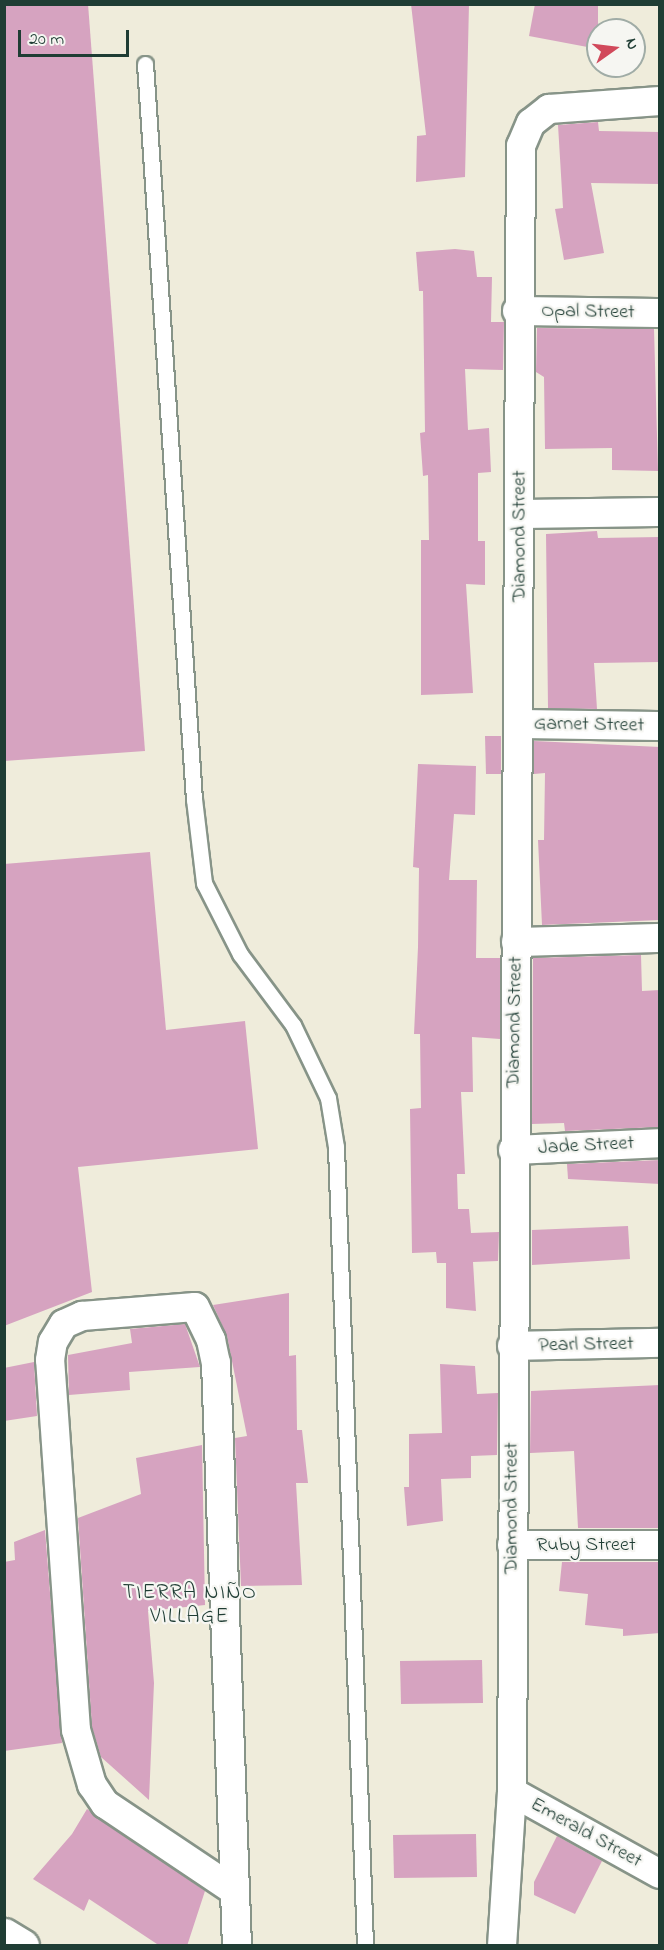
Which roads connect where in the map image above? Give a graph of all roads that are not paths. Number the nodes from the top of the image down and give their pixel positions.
1 (145, 64) dead end
2 (660, 101) edge
3 (517, 311) junction
4 (660, 313) edge
5 (660, 512) edge
6 (520, 514) junction
7 (519, 724) junction
8 (660, 726) edge
9 (660, 938) edge
10 (516, 942) junction
11 (660, 1143) edge
12 (513, 1150) junction
13 (660, 1344) edge
14 (512, 1346) junction
15 (512, 1545) junction
16 (660, 1545) edge
17 (512, 1792) junction
18 (660, 1874) edge
19 (236, 1891) junction
20 (4, 1935) edge
21 (22, 1946) edge
22 (237, 1946) edge
23 (365, 1946) edge
24 (502, 1946) edge

1 - 23 lane
2 - 3 street, Diamond Street
3 - 4 street, Opal Street
3 - 6 street, Diamond Street
5 - 6 street
6 - 7 street, Diamond Street
7 - 8 street, Garnet Street
7 - 10 street, Diamond Street
9 - 10 street
10 - 12 street, Diamond Street
11 - 12 street, Jade Street
12 - 14 street, Diamond Street
13 - 14 street, Pearl Street
14 - 15 street, Diamond Street
15 - 16 street, Ruby Street
15 - 17 street, Diamond Street
17 - 18 street, Emerald Street
17 - 24 street, Diamond Street
19 - 19 street
19 - 22 street
20 - 21 highway

